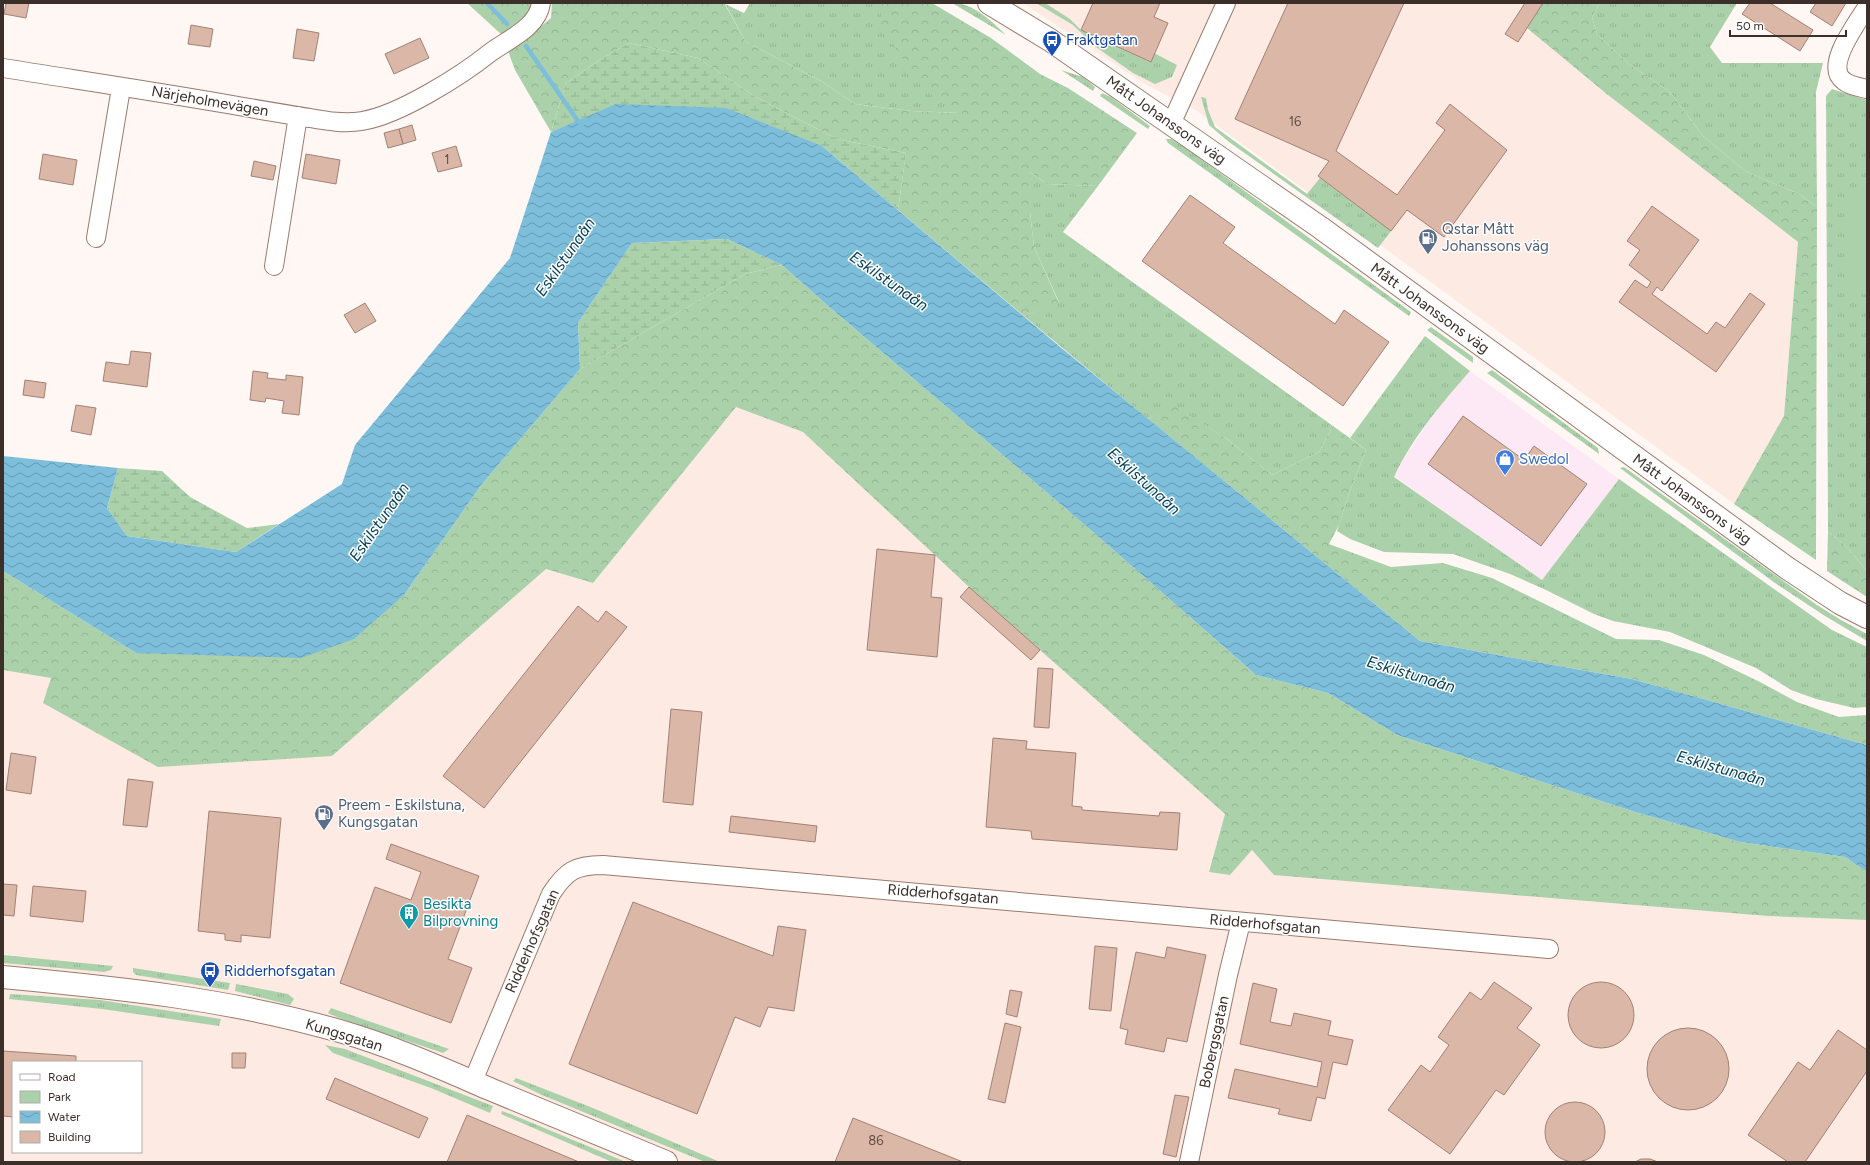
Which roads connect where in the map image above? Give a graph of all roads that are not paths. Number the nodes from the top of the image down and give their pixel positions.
1 (541, 3) edge
2 (989, 3) edge
3 (1226, 3) edge
4 (1867, 7) edge
5 (3, 68) edge
6 (121, 88) junction
7 (1867, 89) edge
8 (298, 116) junction
9 (1171, 124) junction
10 (96, 238) dead end
11 (274, 266) dead end
12 (1867, 617) edge
13 (1241, 922) junction
14 (1549, 949) dead end
15 (3, 977) edge
16 (473, 1081) junction
17 (666, 1162) edge
18 (1189, 1162) edge

1 - 8 street, Närjeholmevägen
2 - 9 street, Mått Johanssons väg
3 - 9 street
4 - 7 street
5 - 6 street, Närjeholmevägen
6 - 8 street, Närjeholmevägen
6 - 10 street
8 - 11 street
9 - 12 street, Mått Johanssons väg
13 - 14 street, Ridderhofsgatan
13 - 16 street, Ridderhofsgatan
13 - 18 street, Bobergsgatan
15 - 16 street, Kungsgatan
16 - 17 street, Kungsgatan

